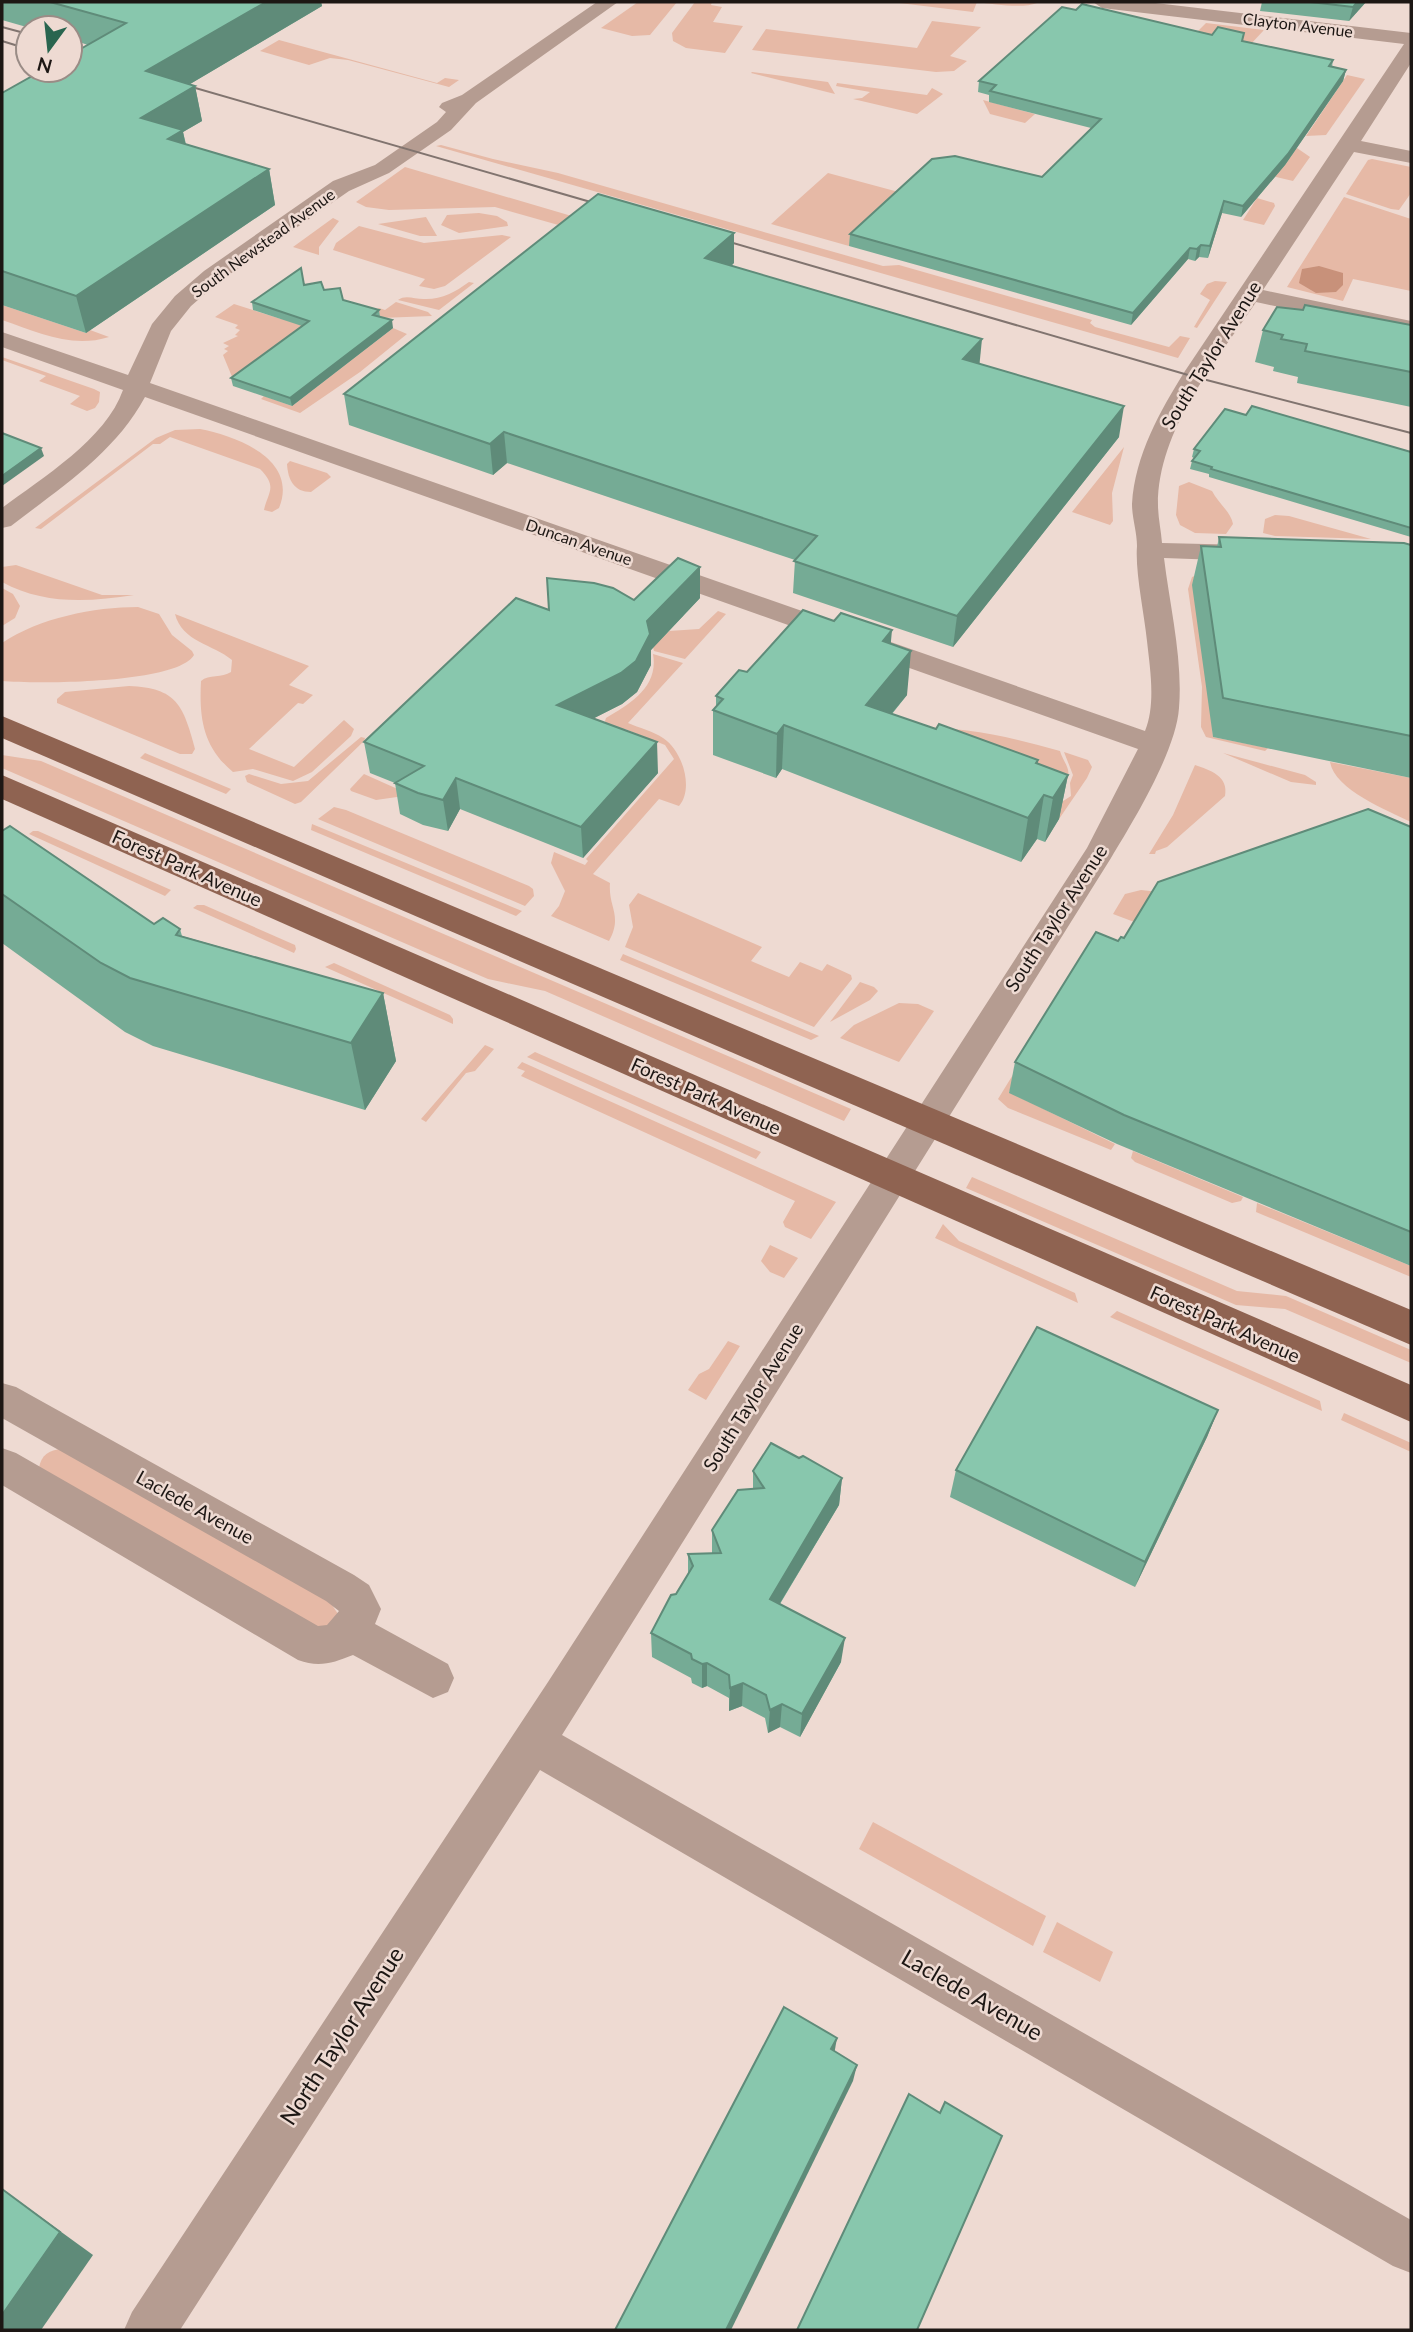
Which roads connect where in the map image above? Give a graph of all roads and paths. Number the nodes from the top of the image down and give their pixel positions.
1 (609, 2) edge
2 (1102, 2) edge
3 (1411, 39) edge
4 (1411, 48) edge
5 (1347, 144) junction
6 (1411, 157) edge
7 (1249, 294) junction
8 (1411, 328) edge
9 (2, 339) edge
10 (137, 387) junction
11 (2, 520) edge
12 (1149, 550) junction
13 (1268, 553) edge
14 (2, 726) edge
15 (1156, 745) junction
16 (2, 786) edge
17 (927, 1121) junction
18 (892, 1177) junction
19 (1411, 1328) edge
20 (2, 1399) edge
21 (1411, 1404) edge
22 (2, 1465) edge
23 (351, 1632) junction
24 (433, 1678) dead end
25 (533, 1742) junction
26 (1411, 2248) edge
27 (150, 2330) edge

1 - 10 street, South Newstead Avenue
2 - 3 street, Clayton Avenue
4 - 5 street, South Taylor Avenue
5 - 6 street
5 - 7 street, South Taylor Avenue
7 - 8 street
7 - 12 street, South Taylor Avenue
9 - 10 street, Duncan Avenue
10 - 11 street, South Newstead Avenue
10 - 15 street, Duncan Avenue
12 - 13 street
12 - 15 street, South Taylor Avenue
14 - 17 main road
15 - 17 street, South Taylor Avenue
16 - 18 main road, Forest Park Avenue
17 - 18 street, South Taylor Avenue
17 - 19 main road
18 - 21 main road, Forest Park Avenue
18 - 25 street, South Taylor Avenue
20 - 23 street, Laclede Avenue
22 - 23 street
23 - 24 street
25 - 26 street, Laclede Avenue
25 - 27 street, North Taylor Avenue

